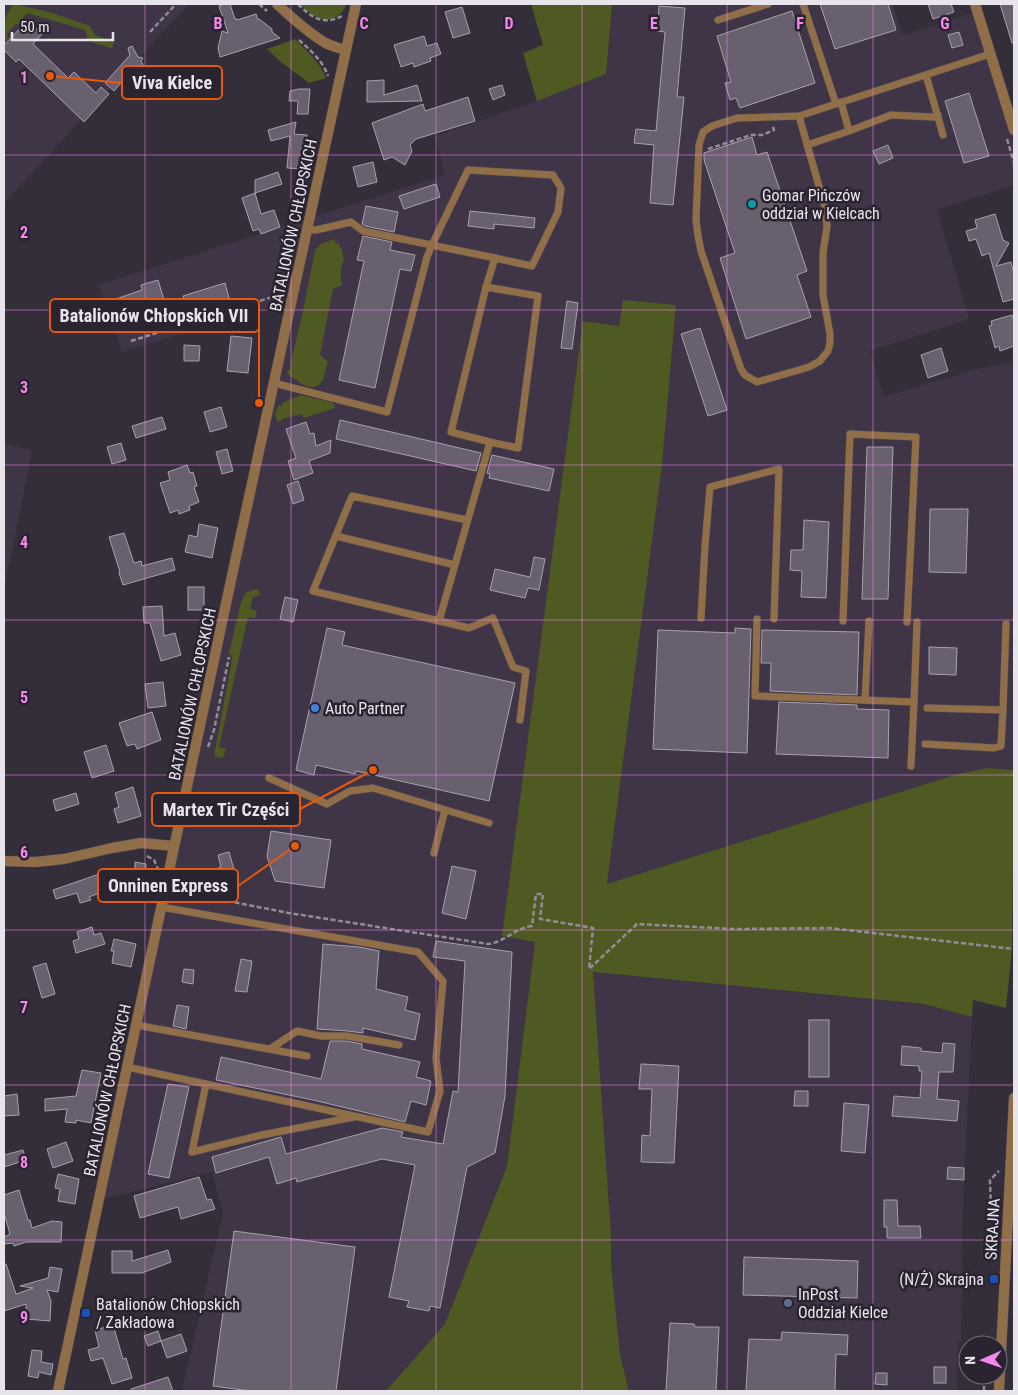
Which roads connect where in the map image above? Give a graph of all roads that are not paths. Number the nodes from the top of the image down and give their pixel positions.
1 (277, 4) edge
2 (356, 4) edge
3 (768, 4) edge
4 (804, 4) edge
5 (975, 4) edge
6 (718, 20) dead end
7 (346, 50) junction
8 (990, 54) junction
9 (926, 75) junction
10 (839, 103) junction
11 (799, 116) junction
12 (938, 116) junction
13 (1014, 130) edge
14 (850, 131) junction
15 (944, 135) dead end
16 (807, 145) junction
17 (307, 230) junction
18 (432, 245) junction
19 (494, 258) junction
20 (486, 287) junction
21 (274, 383) junction
22 (490, 442) junction
23 (468, 520) junction
24 (336, 536) junction
25 (455, 565) junction
26 (701, 618) dead end
27 (757, 619) dead end
28 (774, 619) dead end
29 (439, 621) junction
30 (843, 621) dead end
31 (869, 621) dead end
32 (907, 622) dead end
33 (917, 622) dead end
34 (1006, 624) dead end
35 (865, 700) junction
36 (914, 702) junction
37 (926, 708) dead end
38 (1003, 710) junction
39 (520, 720) dead end
40 (925, 744) dead end
41 (911, 766) dead end
42 (268, 778) dead end
43 (445, 810) junction
44 (489, 823) dead end
45 (174, 846) junction
46 (434, 853) dead end
47 (4, 861) edge
48 (161, 907) junction
49 (136, 1024) junction
50 (399, 1045) dead end
51 (270, 1049) junction
52 (307, 1056) dead end
53 (127, 1067) junction
54 (206, 1084) junction
55 (1014, 1098) edge
56 (357, 1117) junction
57 (58, 1391) edge
58 (999, 1391) edge

1 - 7 street
2 - 7 street, BATALIONÓW CHŁOPSKICH
3 - 6 lane
4 - 10 lane
5 - 8 street
7 - 17 street, BATALIONÓW CHŁOPSKICH
8 - 9 lane
8 - 13 street
9 - 10 lane
9 - 12 lane
10 - 11 lane
10 - 14 lane
11 - 16 lane
11 - 16 lane
12 - 14 lane
12 - 15 lane
14 - 16 lane
17 - 18 lane
17 - 21 street, BATALIONÓW CHŁOPSKICH
18 - 19 lane
18 - 19 lane
18 - 21 lane
19 - 20 lane
20 - 22 lane
20 - 22 lane
21 - 45 street, BATALIONÓW CHŁOPSKICH
22 - 23 lane
23 - 24 lane
23 - 25 lane
24 - 25 lane
24 - 29 lane
25 - 29 lane
26 - 28 lane
27 - 35 lane
29 - 39 lane
30 - 32 lane
31 - 35 lane
33 - 36 lane
34 - 38 lane
35 - 36 lane
36 - 41 lane
37 - 38 lane
38 - 40 lane
42 - 43 lane
43 - 44 lane
43 - 46 lane
45 - 47 street
45 - 48 street, BATALIONÓW CHŁOPSKICH
48 - 49 street, BATALIONÓW CHŁOPSKICH
48 - 56 lane
49 - 51 lane
49 - 53 street, BATALIONÓW CHŁOPSKICH
50 - 51 lane
51 - 52 lane
53 - 54 lane
53 - 57 street, BATALIONÓW CHŁOPSKICH
54 - 56 lane
54 - 56 lane
55 - 58 street, SKRAJNA

